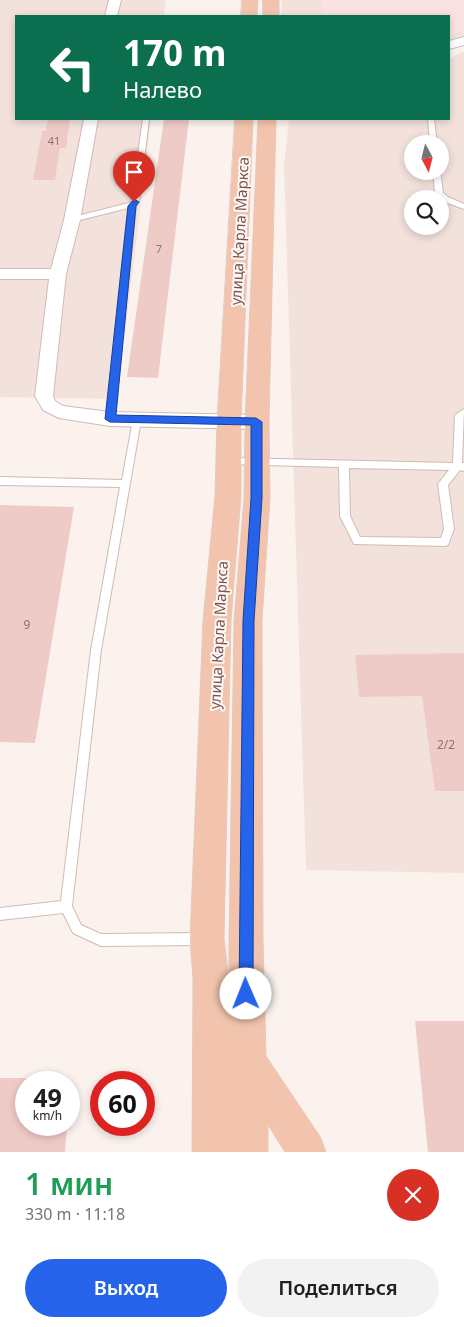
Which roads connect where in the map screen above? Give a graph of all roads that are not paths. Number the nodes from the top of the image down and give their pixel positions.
1 (115, 0) edge
2 (250, 0) edge
3 (271, 0) edge
4 (112, 15) edge
5 (249, 15) edge
6 (271, 15) edge
7 (464, 40) edge
8 (450, 44) edge
9 (91, 120) edge
10 (146, 120) edge
11 (244, 120) edge
12 (267, 120) edge
13 (431, 120) edge
14 (433, 135) edge
15 (438, 180) edge
16 (132, 206) junction
17 (464, 207) edge
18 (72, 220) junction
19 (0, 274) edge
20 (58, 274) junction
21 (464, 412) edge
22 (110, 419) junction
23 (137, 420) junction
24 (229, 421) junction
25 (256, 422) junction
26 (228, 461) junction
27 (257, 462) junction
28 (344, 464) junction
29 (460, 467) edge
30 (0, 481) edge
31 (126, 484) junction
32 (66, 907) junction
33 (0, 914) edge
34 (207, 939) junction
35 (247, 1060) junction
36 (211, 1152) edge
37 (249, 1152) edge
38 (307, 1152) edge

1 - 4 street
2 - 5 main road
3 - 6 main road
7 - 8 street
9 - 18 street
10 - 16 lane
11 - 24 main road, улица Карла Маркса
12 - 25 main road, улица Карла Маркса
13 - 14 lane
15 - 17 lane
16 - 18 lane
16 - 22 lane
18 - 20 street
19 - 20 street
20 - 22 street
21 - 29 lane
22 - 23 street
23 - 24 street
23 - 31 lane
24 - 25 street
24 - 26 main road, улица Карла Маркса
25 - 27 main road, улица Карла Маркса
26 - 27 lane
26 - 34 main road, улица Карла Маркса
27 - 28 lane
27 - 35 main road, улица Карла Маркса
28 - 29 lane
28 - 29 lane
30 - 31 lane
31 - 32 lane
32 - 33 lane
32 - 34 lane
34 - 36 main road, улица Карла Маркса
35 - 37 main road, улица Карла Маркса
35 - 38 main road

